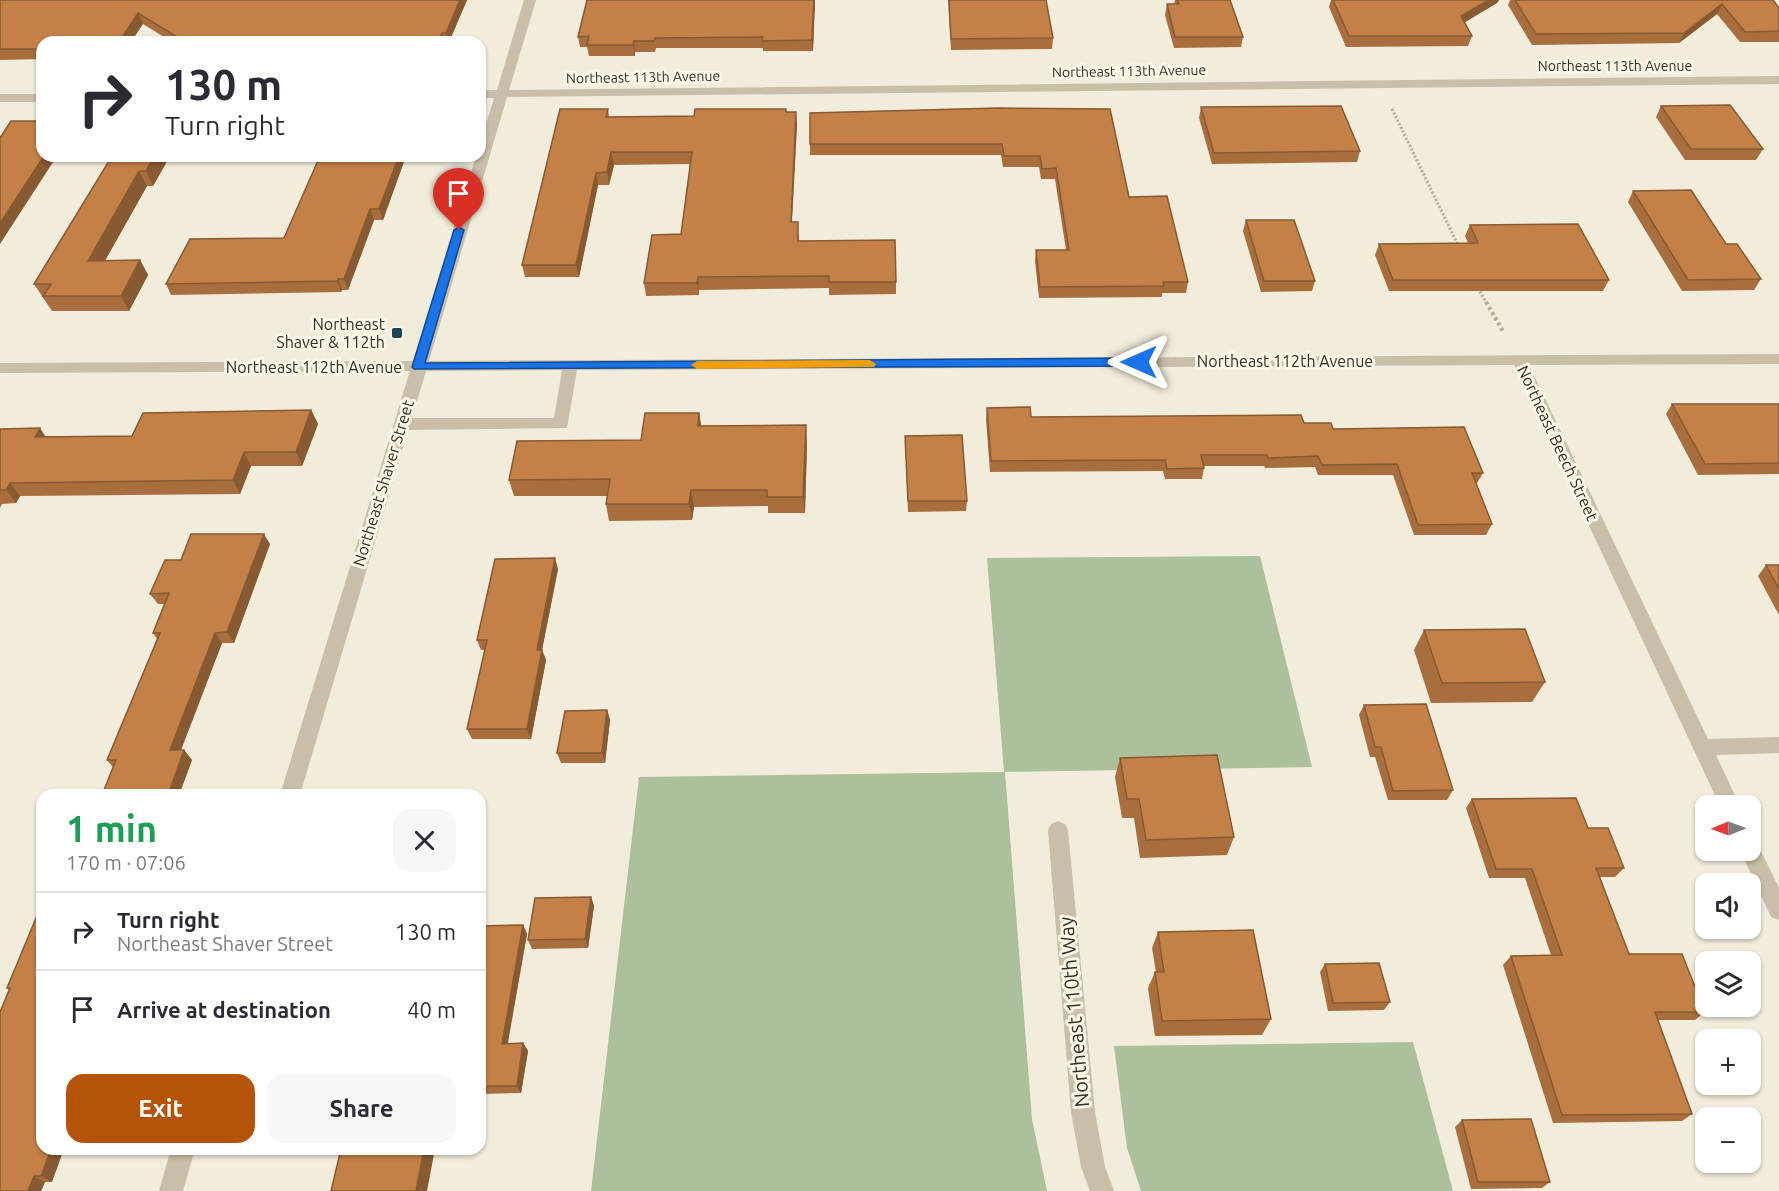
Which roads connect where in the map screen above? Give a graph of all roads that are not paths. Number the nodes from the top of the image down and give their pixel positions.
1 (530, 0) edge
2 (1779, 80) edge
3 (486, 94) edge
4 (500, 94) junction
5 (0, 98) edge
6 (36, 98) edge
7 (486, 141) edge
8 (480, 162) edge
9 (1779, 359) edge
10 (1519, 360) junction
11 (570, 366) junction
12 (418, 367) junction
13 (0, 368) edge
14 (401, 424) junction
15 (1779, 745) edge
16 (1702, 747) junction
17 (292, 789) edge
18 (1725, 795) edge
19 (1058, 830) dead end
20 (1755, 861) edge
21 (1779, 910) edge
22 (181, 1155) edge
23 (171, 1191) edge
24 (1102, 1191) edge

1 - 4 street, Northeast Shaver Street
2 - 4 street, Northeast 113th Avenue
3 - 4 street, Northeast 113th Avenue
4 - 7 street, Northeast Shaver Street
5 - 6 street
8 - 12 street, Northeast Shaver Street
9 - 10 street, Northeast 112th Avenue
10 - 11 street, Northeast 112th Avenue
10 - 16 street, Northeast Beech Street
11 - 12 street, Northeast 112th Avenue
11 - 14 street
12 - 13 street, Northeast 112th Avenue
12 - 14 street, Northeast Shaver Street
14 - 17 street, Northeast Shaver Street
15 - 16 street
16 - 18 street, Northeast Beech Street
19 - 24 street, Northeast 110th Way
20 - 21 street
22 - 23 street

